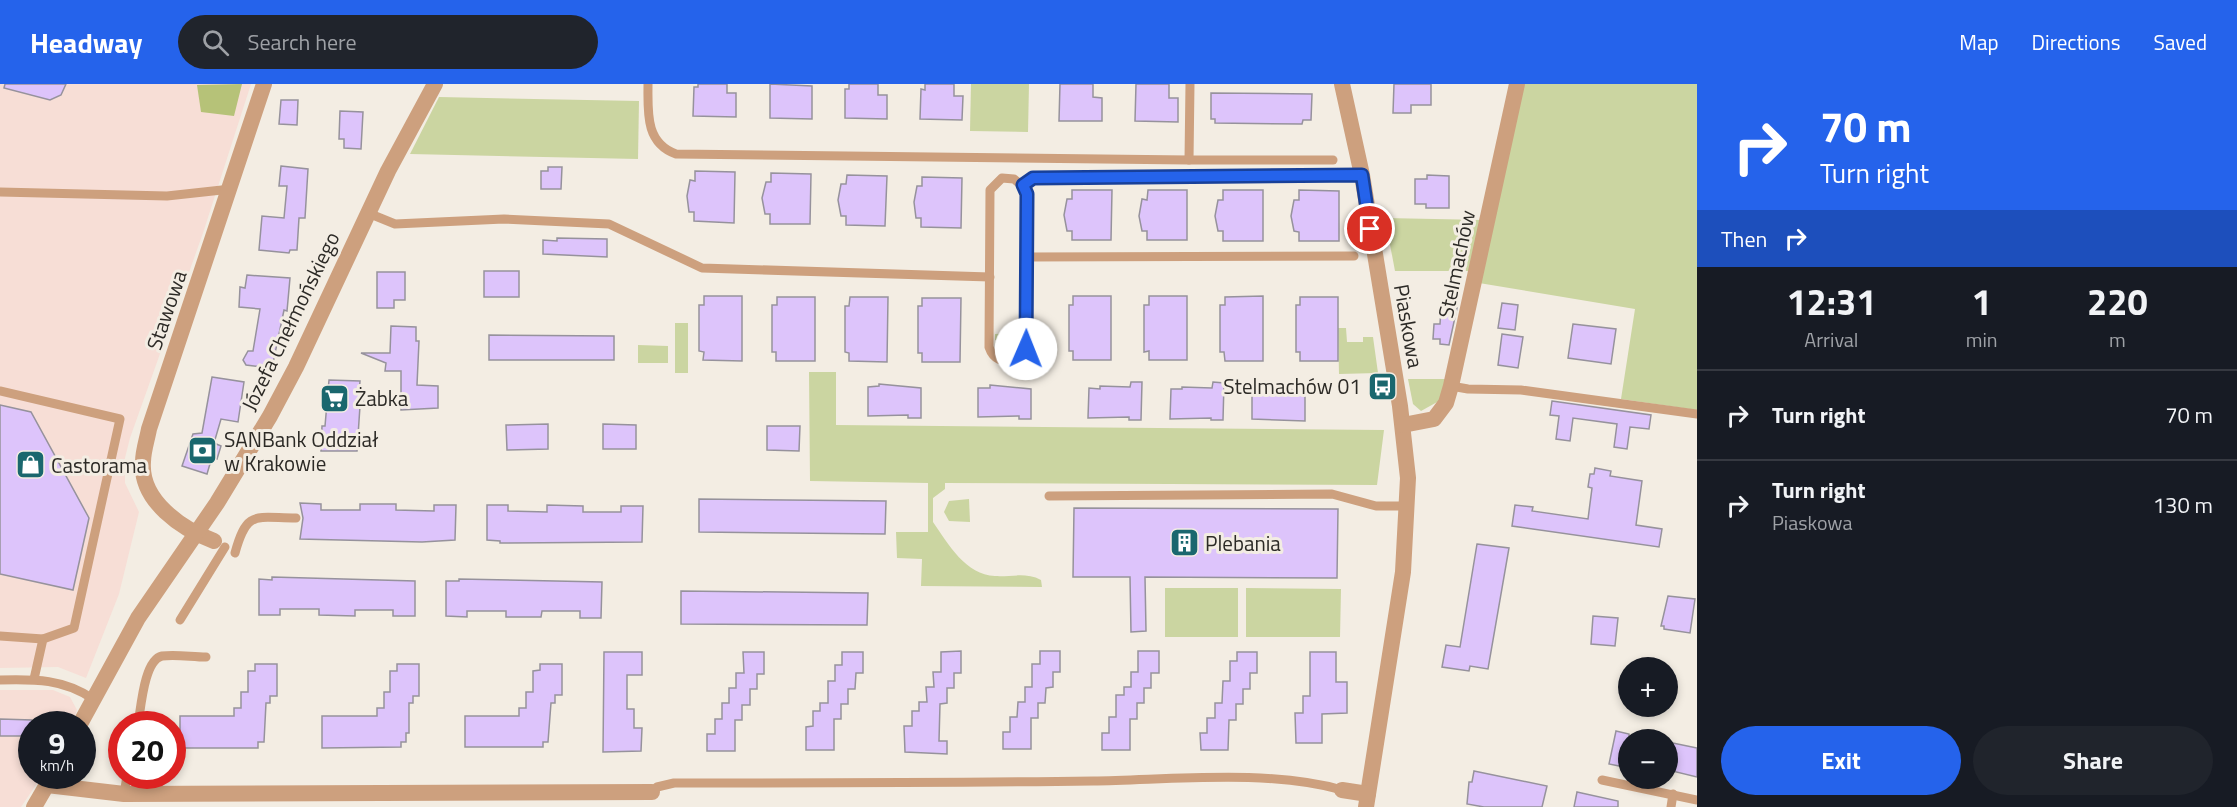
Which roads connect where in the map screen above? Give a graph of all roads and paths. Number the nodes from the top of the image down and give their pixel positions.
1 (264, 84) edge
2 (435, 84) edge
3 (648, 84) edge
4 (1190, 84) edge
5 (1342, 84) edge
6 (1517, 84) edge
7 (1189, 160) junction
8 (1333, 160) dead end
9 (1362, 175) junction
10 (1023, 185) junction
11 (231, 189) junction
12 (0, 192) edge
13 (368, 213) junction
14 (1354, 256) dead end
15 (1027, 257) junction
16 (990, 277) junction
17 (1451, 386) junction
18 (0, 391) edge
19 (1697, 414) edge
20 (1403, 425) junction
21 (1049, 496) dead end
22 (1408, 506) junction
23 (296, 518) dead end
24 (196, 534) junction
25 (219, 544) joint
26 (235, 553) dead end
27 (180, 620) dead end
28 (0, 636) edge
29 (43, 639) junction
30 (206, 657) dead end
31 (34, 679) junction
32 (0, 680) edge
33 (93, 699) junction
34 (87, 711) edge
35 (140, 711) edge
36 (1602, 780) dead end
37 (45, 789) edge
38 (96, 789) edge
39 (125, 789) edge
40 (1342, 790) joint
41 (652, 792) joint
42 (124, 794) junction
43 (1673, 794) junction
44 (1697, 800) edge
45 (1367, 801) edge
46 (34, 807) edge
47 (1671, 807) edge

1 - 11 street, Stawowa
2 - 13 street, Józefa Chełmońskiego
3 - 7 lane
4 - 7 lane
5 - 9 street, Piaskowa
6 - 17 street, Stelmachów
7 - 8 lane
9 - 10 lane
9 - 20 street, Piaskowa
10 - 15 lane
10 - 16 lane
11 - 12 lane
11 - 24 street, Stawowa
13 - 16 lane
13 - 24 street, Józefa Chełmońskiego
14 - 15 lane
15 - 16 lane
17 - 19 lane
17 - 20 street, Stelmachów
18 - 29 lane
20 - 22 street, Piaskowa
21 - 22 lane
22 - 45 street
23 - 26 lane
24 - 25 street, Stawowa
24 - 33 street, Józefa Chełmońskiego
25 - 27 lane
28 - 29 lane
29 - 31 lane
30 - 35 lane
31 - 32 lane
31 - 33 lane
33 - 34 street, Józefa Chełmońskiego
36 - 43 lane
37 - 46 street
38 - 42 street
39 - 42 lane
40 - 41 lane
40 - 45 street
41 - 42 street
43 - 44 lane
43 - 47 lane

